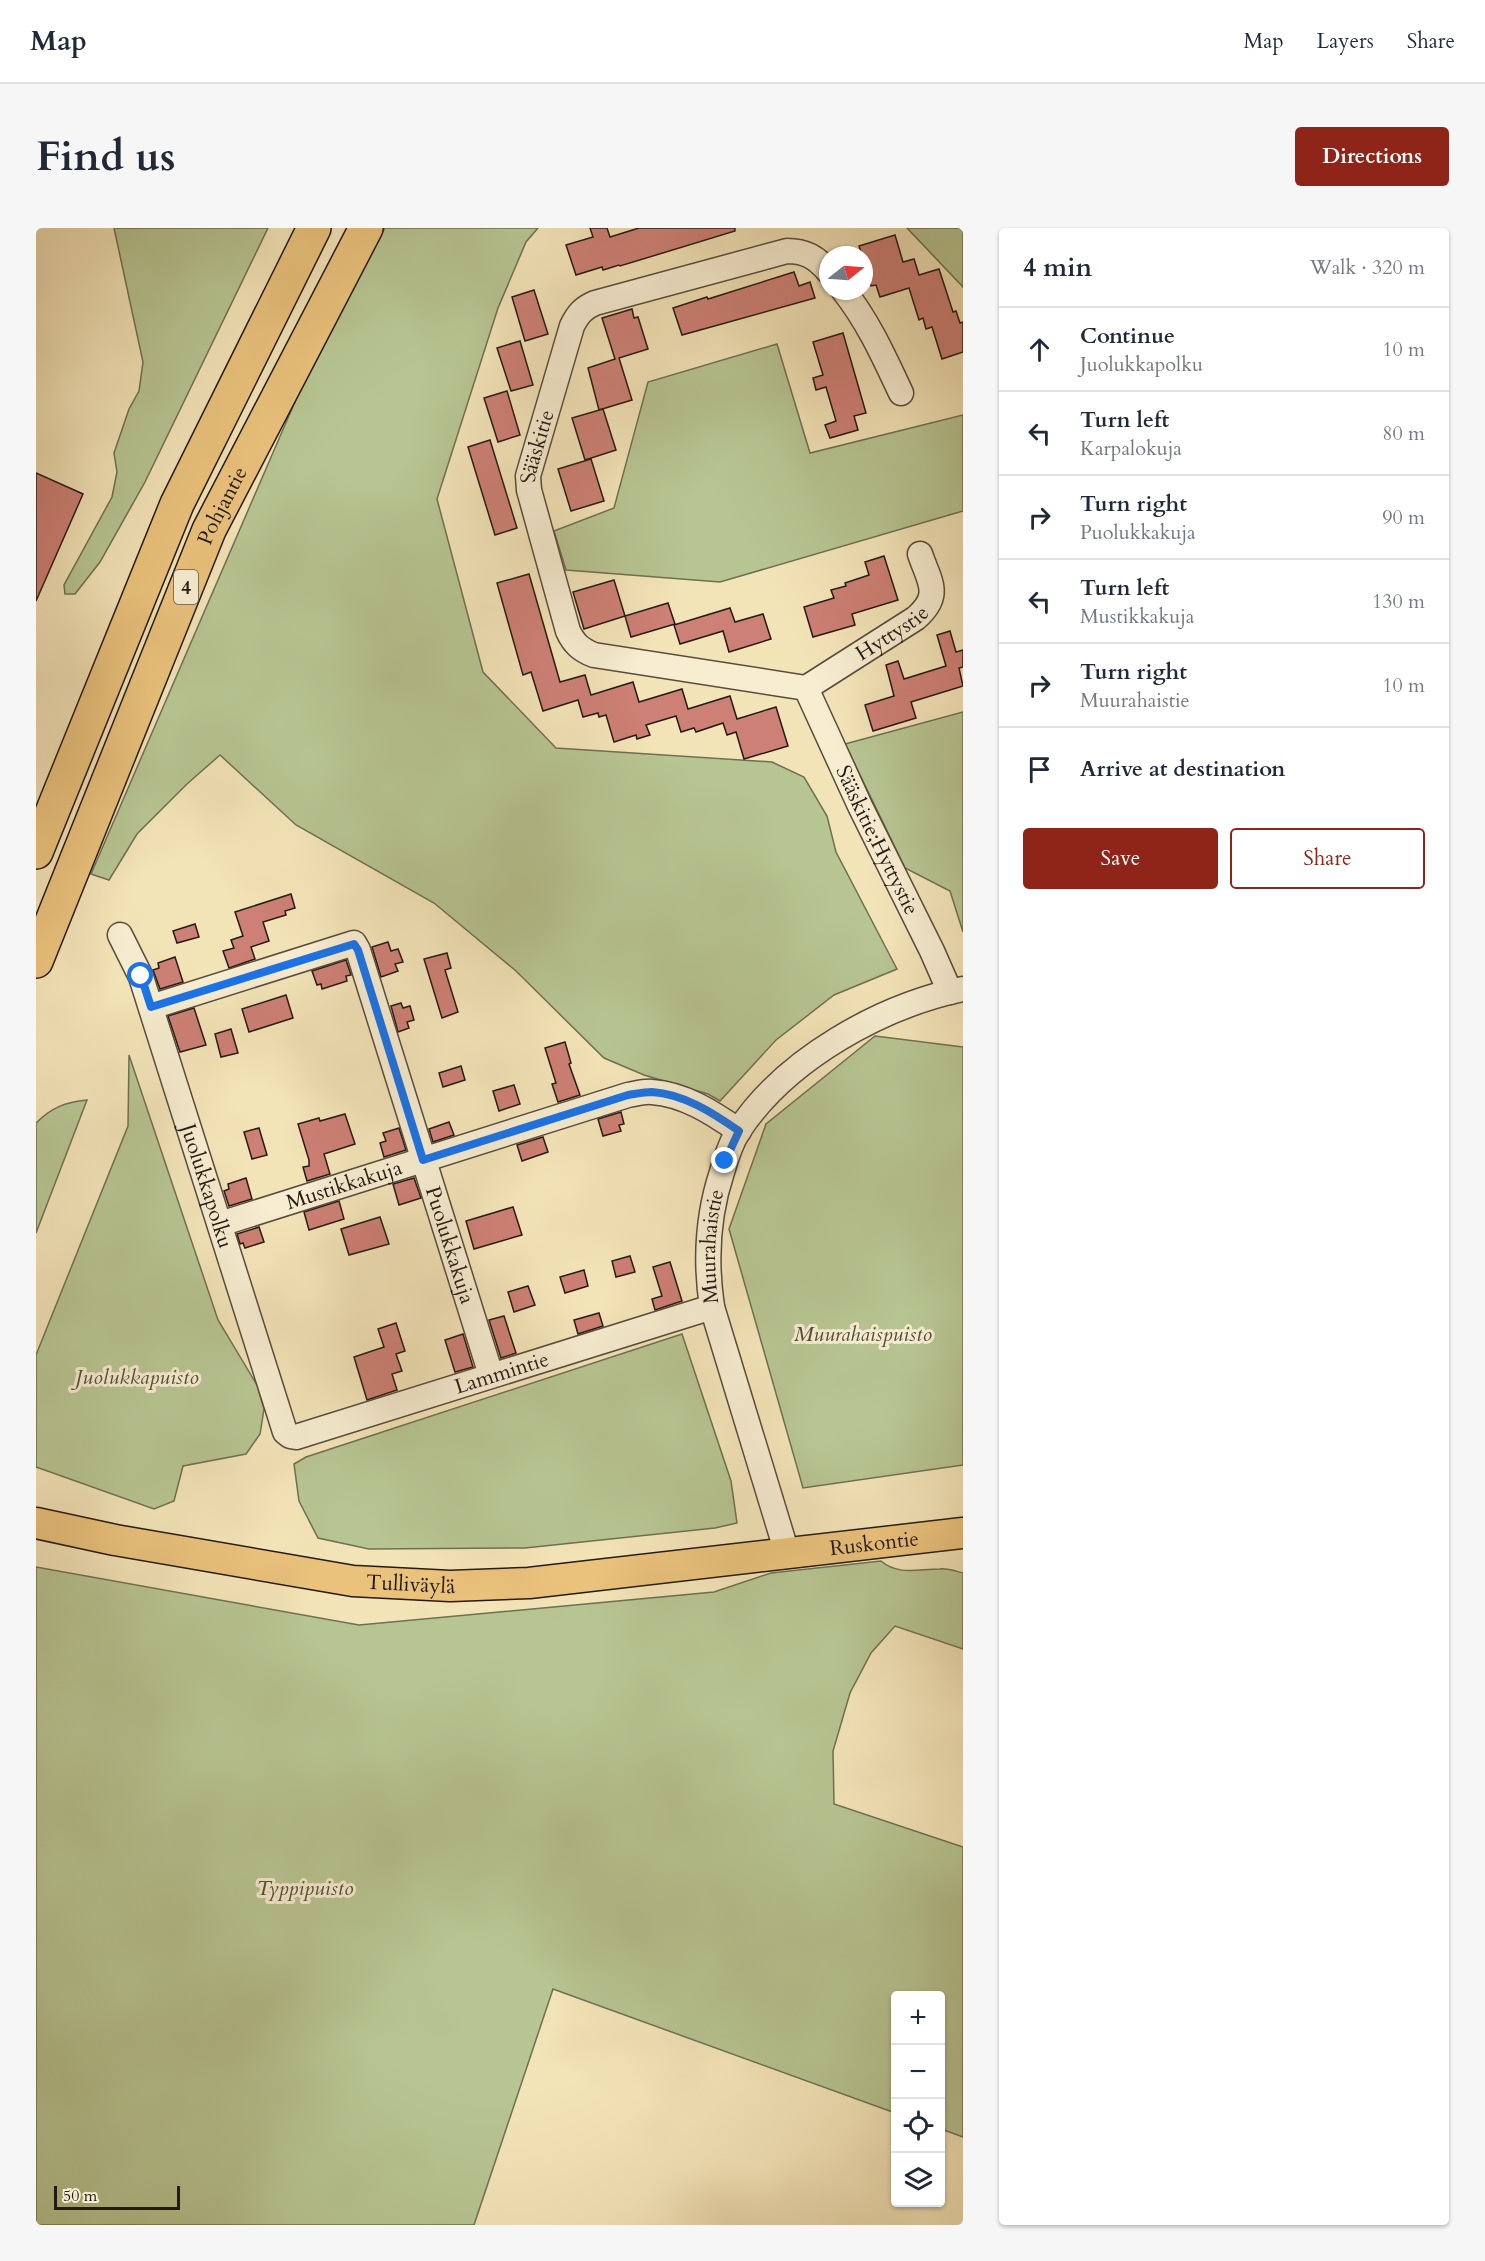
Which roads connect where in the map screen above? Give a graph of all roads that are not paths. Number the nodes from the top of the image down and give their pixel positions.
1 (314, 228) edge
2 (366, 228) edge
3 (819, 263) edge
4 (851, 300) edge
5 (901, 393) dead end
6 (920, 554) dead end
7 (806, 688) junction
8 (36, 852) edge
9 (120, 935) dead end
10 (36, 960) edge
11 (956, 990) edge
12 (151, 1007) junction
13 (739, 1131) junction
14 (423, 1160) junction
15 (220, 1224) junction
16 (712, 1307) junction
17 (491, 1375) junction
18 (290, 1436) joint
19 (36, 1523) edge
20 (963, 1533) edge
21 (787, 1553) junction

1 - 8 highway, Pohjantie / 4
2 - 10 highway, Pohjantie / 4
3 - 7 street, Sääskitie
4 - 5 street
6 - 7 street, Hyttystie
7 - 11 street, Sääskitie;Hyttystie
9 - 12 street, Juolukkapolku
11 - 13 street, Muurahaistie
12 - 14 street, Puolukkakuja
12 - 15 street, Juolukkapolku
13 - 14 street, Mustikkakuja
13 - 16 street, Muurahaistie
14 - 15 street, Mustikkakuja
14 - 17 street, Puolukkakuja
15 - 18 street, Juolukkapolku
16 - 17 street, Lammintie
16 - 21 street, Muurahaistie
17 - 18 street, Lammintie
19 - 21 main road, Tulliväylä
20 - 21 main road, Ruskontie

